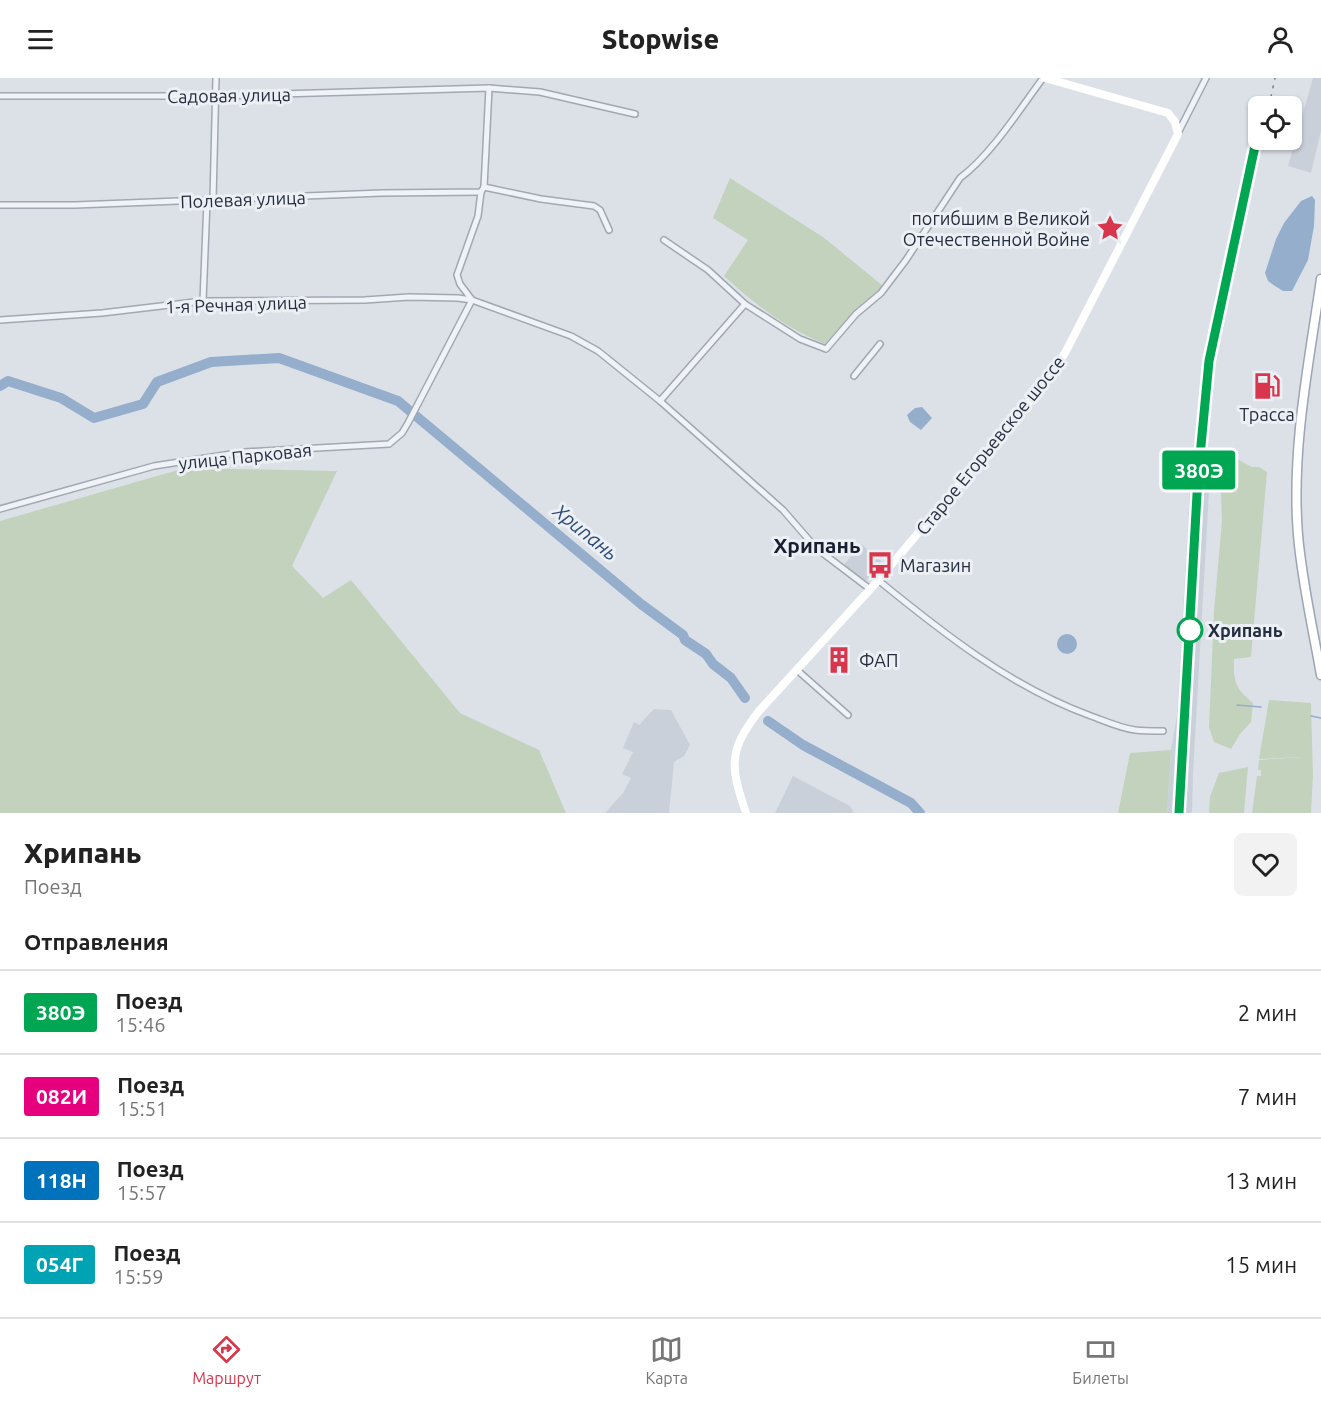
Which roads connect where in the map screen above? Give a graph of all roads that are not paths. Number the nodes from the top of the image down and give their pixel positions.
1 (216, 78) edge
2 (1044, 78) edge
3 (1206, 78) edge
4 (489, 88) junction
5 (0, 96) edge
6 (215, 96) junction
7 (635, 114) dead end
8 (1178, 134) junction
9 (482, 189) junction
10 (210, 200) junction
11 (0, 205) edge
12 (609, 230) dead end
13 (664, 240) dead end
14 (1321, 279) edge
15 (472, 300) junction
16 (203, 302) junction
17 (745, 304) junction
18 (0, 320) edge
19 (880, 344) dead end
20 (854, 376) dead end
21 (660, 401) junction
22 (0, 509) edge
23 (878, 580) junction
24 (870, 589) junction
25 (797, 670) junction
26 (1321, 675) edge
27 (848, 715) dead end
28 (1163, 731) dead end
29 (746, 813) edge

1 - 6 street
2 - 8 main road
2 - 17 street
3 - 8 street, Старое Егорьевское шоссе
4 - 6 street, Садовая улица
4 - 7 street, Садовая улица
4 - 9 street
5 - 6 street, Садовая улица
6 - 10 street
8 - 23 main road, Старое Егорьевское шоссе
9 - 10 street, Полевая улица
9 - 12 street, Полевая улица
9 - 15 street
10 - 11 street, Полевая улица
10 - 16 street
13 - 17 street
14 - 26 main road
15 - 16 street, 1-я Речная улица
15 - 21 street, 1-я Речная улица
15 - 22 street, улица Парковая
16 - 18 street, 1-я Речная улица
17 - 21 street
19 - 20 street
21 - 24 street, 1-я Речная улица
23 - 24 main road, Старое Егорьевское шоссе
23 - 28 street
24 - 25 main road, Старое Егорьевское шоссе
25 - 27 street
25 - 29 main road, Старое Егорьевское шоссе

